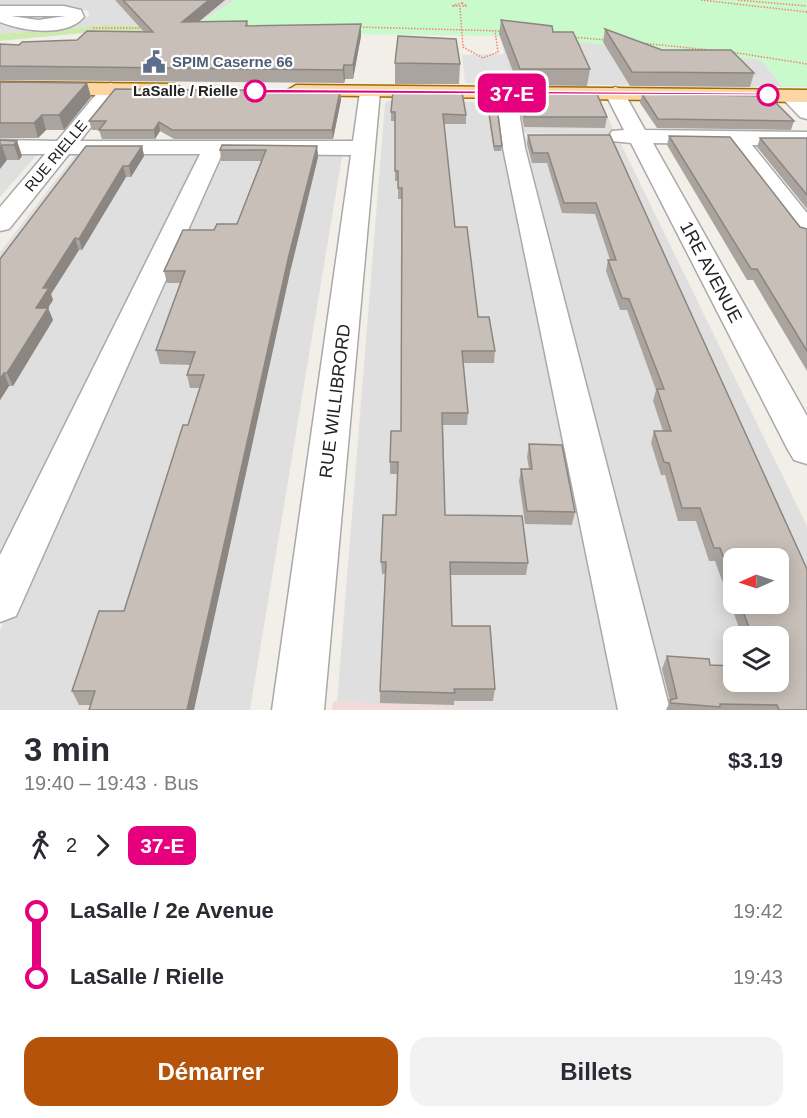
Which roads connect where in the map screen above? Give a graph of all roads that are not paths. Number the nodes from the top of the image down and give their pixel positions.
1 (0, 11) edge
2 (0, 16) edge
3 (0, 88) edge
4 (111, 89) junction
5 (196, 90) edge
6 (277, 91) edge
7 (370, 92) junction
8 (506, 93) junction
9 (615, 93) junction
10 (798, 96) edge
11 (807, 113) edge
12 (596, 136) edge
13 (638, 136) junction
14 (735, 138) junction
15 (807, 139) edge
16 (0, 147) edge
17 (63, 147) junction
18 (214, 148) junction
19 (365, 148) junction
20 (0, 223) edge
21 (807, 230) edge
22 (807, 450) edge
23 (0, 602) edge
24 (298, 710) edge
25 (644, 710) edge

1 - 2 street
3 - 4 main road
4 - 5 main road
4 - 17 street, RUE RIELLE
6 - 7 main road
7 - 8 main road
7 - 19 street, RUE WILLIBRORD
8 - 9 main road
8 - 25 street
9 - 10 main road
9 - 13 street, 1RE AVENUE
10 - 11 street
12 - 13 street
13 - 14 street
13 - 22 street, 1RE AVENUE
14 - 15 street
14 - 21 street
16 - 17 street
17 - 18 street
17 - 20 street, RUE RIELLE
18 - 19 street
18 - 23 street
19 - 24 street, RUE WILLIBRORD

